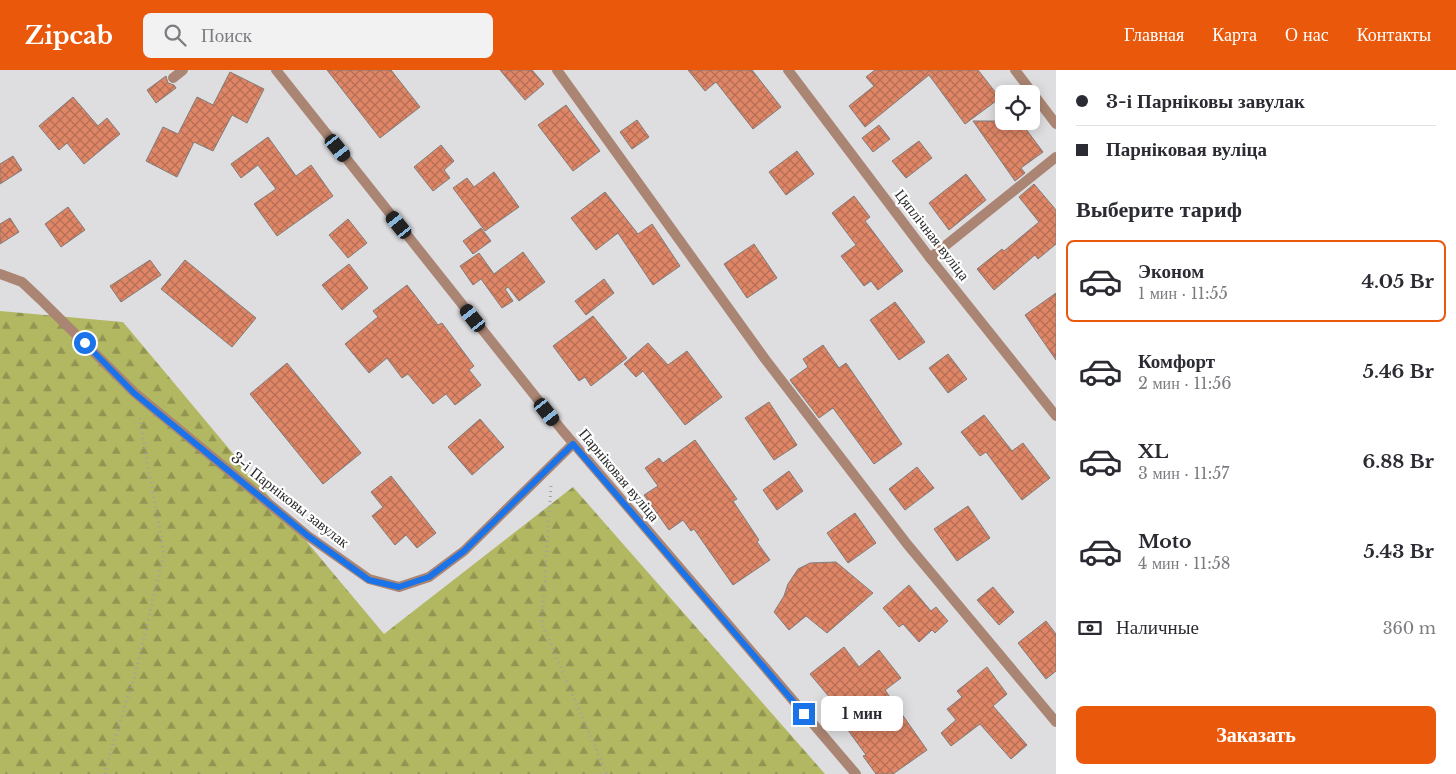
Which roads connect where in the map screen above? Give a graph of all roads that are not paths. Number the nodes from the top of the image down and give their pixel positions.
1 (183, 70) edge
2 (276, 70) edge
3 (558, 70) edge
4 (788, 70) edge
5 (1015, 70) edge
6 (173, 78) dead end
7 (1056, 124) edge
8 (1056, 157) edge
9 (930, 258) junction
10 (0, 274) edge
11 (1056, 416) edge
12 (573, 444) junction
13 (1056, 722) edge
14 (856, 774) edge

1 - 6 street
2 - 12 street, Парніковая вуліца
3 - 13 street
4 - 9 street, Цяплічная вуліца
5 - 7 street
8 - 9 street
9 - 11 street, Цяплічная вуліца
10 - 12 street, 3-і Парніковы завулак
12 - 14 street, Парніковая вуліца

